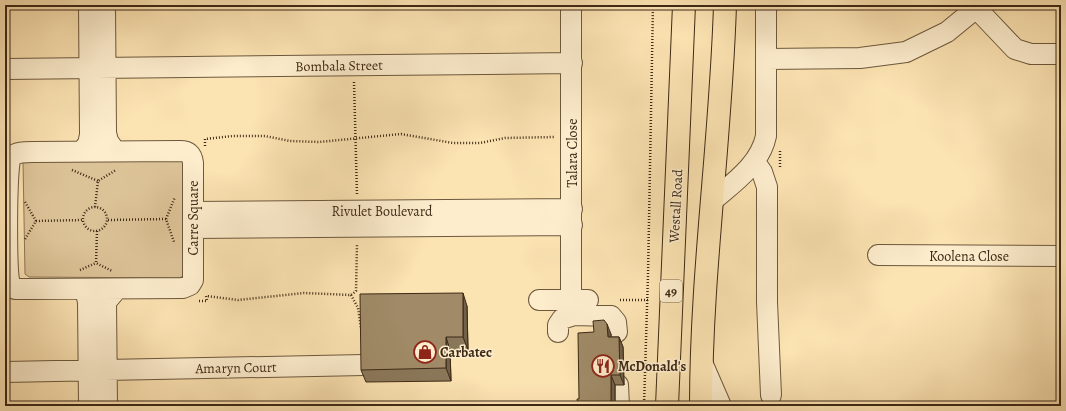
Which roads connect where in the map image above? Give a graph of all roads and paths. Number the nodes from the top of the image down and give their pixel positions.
1 (90, 5) edge
2 (105, 5) edge
3 (571, 5) edge
4 (653, 5) edge
5 (684, 5) edge
6 (725, 5) edge
7 (766, 5) edge
8 (979, 7) edge
9 (1061, 54) edge
10 (766, 59) junction
11 (572, 63) junction
12 (354, 66) junction
13 (98, 68) junction
14 (5, 69) edge
15 (572, 136) junction
16 (355, 140) junction
17 (82, 151) junction
18 (115, 151) junction
19 (205, 154) dead end
20 (756, 162) junction
21 (712, 202) junction
22 (95, 207) junction
23 (572, 217) junction
24 (358, 219) junction
25 (6, 220) edge
26 (83, 220) junction
27 (108, 220) junction
28 (193, 220) junction
29 (97, 231) junction
30 (193, 248) junction
31 (8, 249) junction
32 (878, 255) dead end
33 (1061, 256) edge
34 (85, 289) junction
35 (117, 289) junction
36 (351, 294) junction
37 (539, 300) dead end
38 (191, 301) dead end
39 (558, 328) dead end
40 (362, 334) edge
41 (617, 340) edge
42 (701, 360) junction
43 (364, 365) edge
44 (98, 371) junction
45 (5, 372) edge
46 (618, 385) edge
47 (771, 395) dead end
48 (89, 406) edge
49 (107, 406) edge
50 (619, 406) edge
51 (644, 406) edge
52 (668, 406) edge
53 (702, 406) edge
54 (721, 406) edge

1 - 13 street
2 - 13 street
3 - 11 street, Talara Close
4 - 51 path, Westall Road
5 - 52 main road, Westall Road / 49
6 - 21 main road
7 - 10 street
8 - 9 street
8 - 10 street
10 - 20 street
11 - 12 street, Bombala Street
11 - 15 street, Talara Close
12 - 13 street, Bombala Street
12 - 16 path
13 - 14 street, Bombala Street
13 - 17 street
13 - 18 street
15 - 16 path
15 - 23 street, Talara Close
16 - 19 path
16 - 24 path
17 - 18 street, Carre Square
17 - 25 street, Carre Square
18 - 22 path
18 - 28 street, Carre Square
20 - 21 street
20 - 47 street
21 - 42 main road
22 - 26 path
22 - 27 path
23 - 24 street, Rivulet Boulevard
23 - 37 street, Talara Close
24 - 28 street, Rivulet Boulevard
24 - 36 path
25 - 31 street, Carre Square
26 - 29 path
26 - 31 path
27 - 29 path
27 - 30 path
28 - 30 street, Carre Square
29 - 35 path
30 - 35 street, Carre Square
31 - 34 street, Carre Square
32 - 33 street, Koolena Close
34 - 35 street, Carre Square
34 - 44 street
35 - 44 street
36 - 38 path
36 - 40 path
39 - 41 street
42 - 53 main road
42 - 54 street
43 - 44 street, Amaryn Court
44 - 45 street, Amaryn Court
44 - 48 street
44 - 49 street
46 - 50 street

